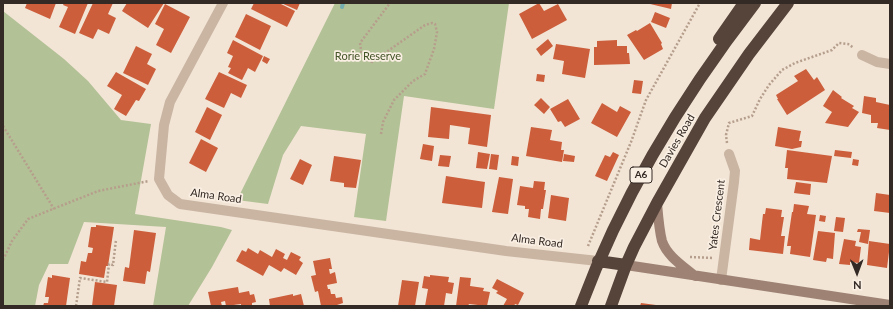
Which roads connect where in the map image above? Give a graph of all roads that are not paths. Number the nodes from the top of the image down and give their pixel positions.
1 (223, 3) edge
2 (744, 3) edge
3 (755, 3) edge
4 (788, 3) edge
5 (862, 55) road end
6 (890, 64) edge
7 (690, 93) junction
8 (729, 154) road end
9 (657, 203) junction
10 (598, 261) junction
11 (626, 265) junction
12 (695, 276) junction
13 (720, 280) junction
14 (890, 305) edge
15 (581, 306) edge
16 (611, 306) edge

1 - 10 street, Alma Road
2 - 7 highway
3 - 7 highway, Davies Road / A6
4 - 9 highway, Davies Road / A6
5 - 6 street
7 - 10 highway, Davies Road / A6
8 - 13 street, Yates Crescent
9 - 11 highway, Davies Road / A6
9 - 12 main road
10 - 11 highway, Alma Road
10 - 15 highway, Davies Road / A6
11 - 12 main road, Alma Road
11 - 16 highway, Davies Road / A6
12 - 13 main road, Alma Road
13 - 14 main road, Alma Road

